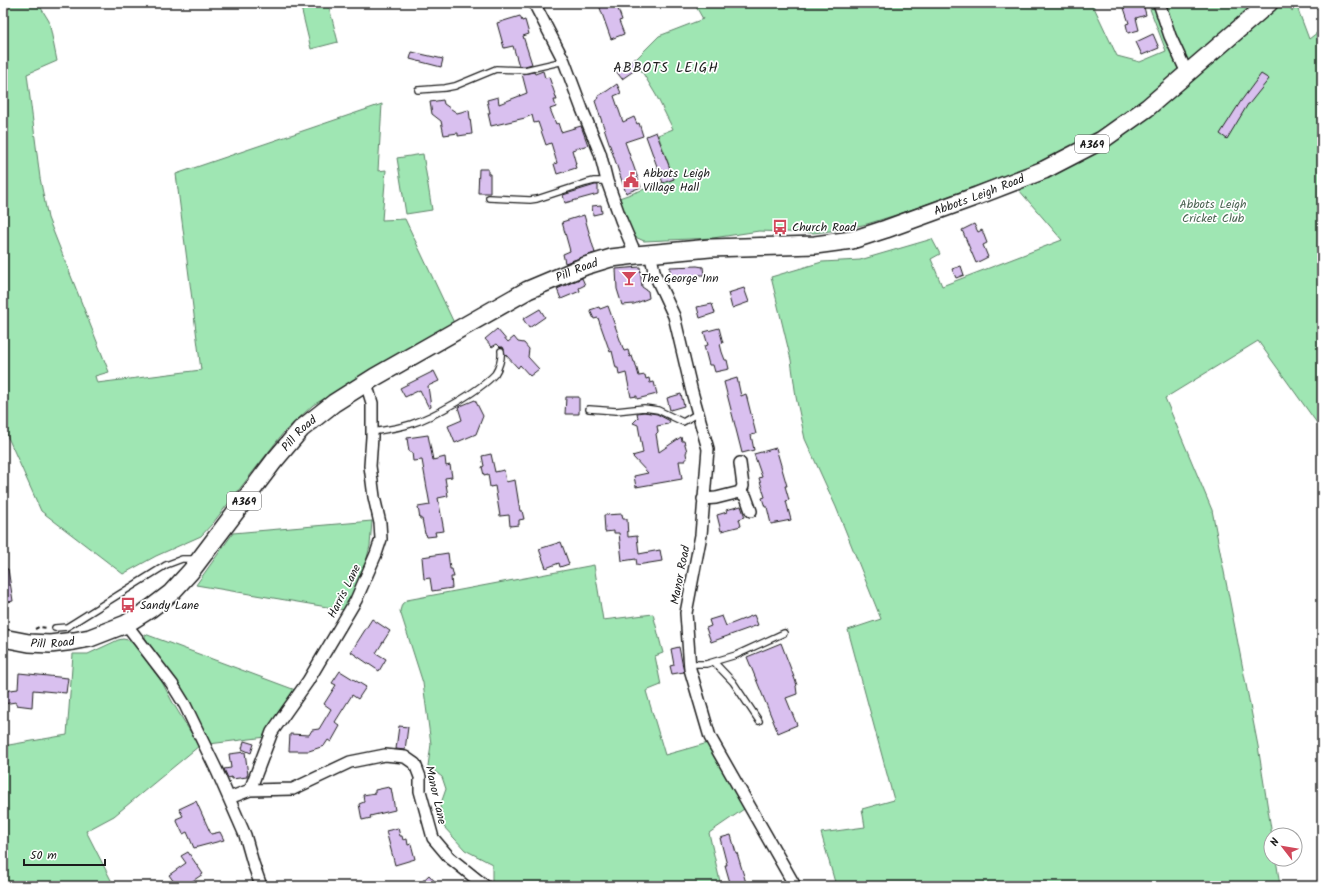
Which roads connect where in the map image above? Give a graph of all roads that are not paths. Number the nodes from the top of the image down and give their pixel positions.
1 (534, 3) edge
2 (1159, 3) edge
3 (1269, 3) edge
4 (564, 61) junction
5 (1187, 73) junction
6 (418, 90) dead end
7 (607, 181) junction
8 (488, 198) dead end
9 (643, 254) junction
10 (501, 351) dead end
11 (366, 383) junction
12 (589, 410) dead end
13 (698, 413) junction
14 (372, 432) junction
15 (740, 463) dead end
16 (740, 492) junction
17 (703, 499) junction
18 (751, 511) dead end
19 (200, 558) junction
20 (126, 624) junction
21 (55, 628) dead end
22 (784, 633) dead end
23 (3, 638) edge
24 (714, 662) junction
25 (690, 664) junction
26 (759, 722) dead end
27 (250, 790) junction
28 (229, 798) junction
29 (261, 886) edge
30 (485, 886) edge
31 (795, 886) edge

1 - 4 street
2 - 5 street
3 - 5 main road, Abbots Leigh Road / A369
4 - 6 lane
4 - 7 street
5 - 9 main road, Abbots Leigh Road / A369
7 - 8 lane
7 - 9 street
9 - 11 main road, Pill Road / A369
9 - 13 street, Manor Road
10 - 14 lane
11 - 14 street, Harris Lane
11 - 19 main road, Pill Road / A369
12 - 13 lane
13 - 17 street, Manor Road
14 - 27 street, Harris Lane
15 - 16 street
16 - 17 street
16 - 18 street
17 - 25 street, Manor Road
19 - 20 main road, Pill Road / A369
19 - 21 lane
20 - 23 main road, Pill Road / A369
20 - 28 street
22 - 24 lane
24 - 25 lane
24 - 26 lane
25 - 31 street, Manor Road
27 - 28 street, Manor Lane
27 - 30 street, Manor Lane
28 - 29 street

